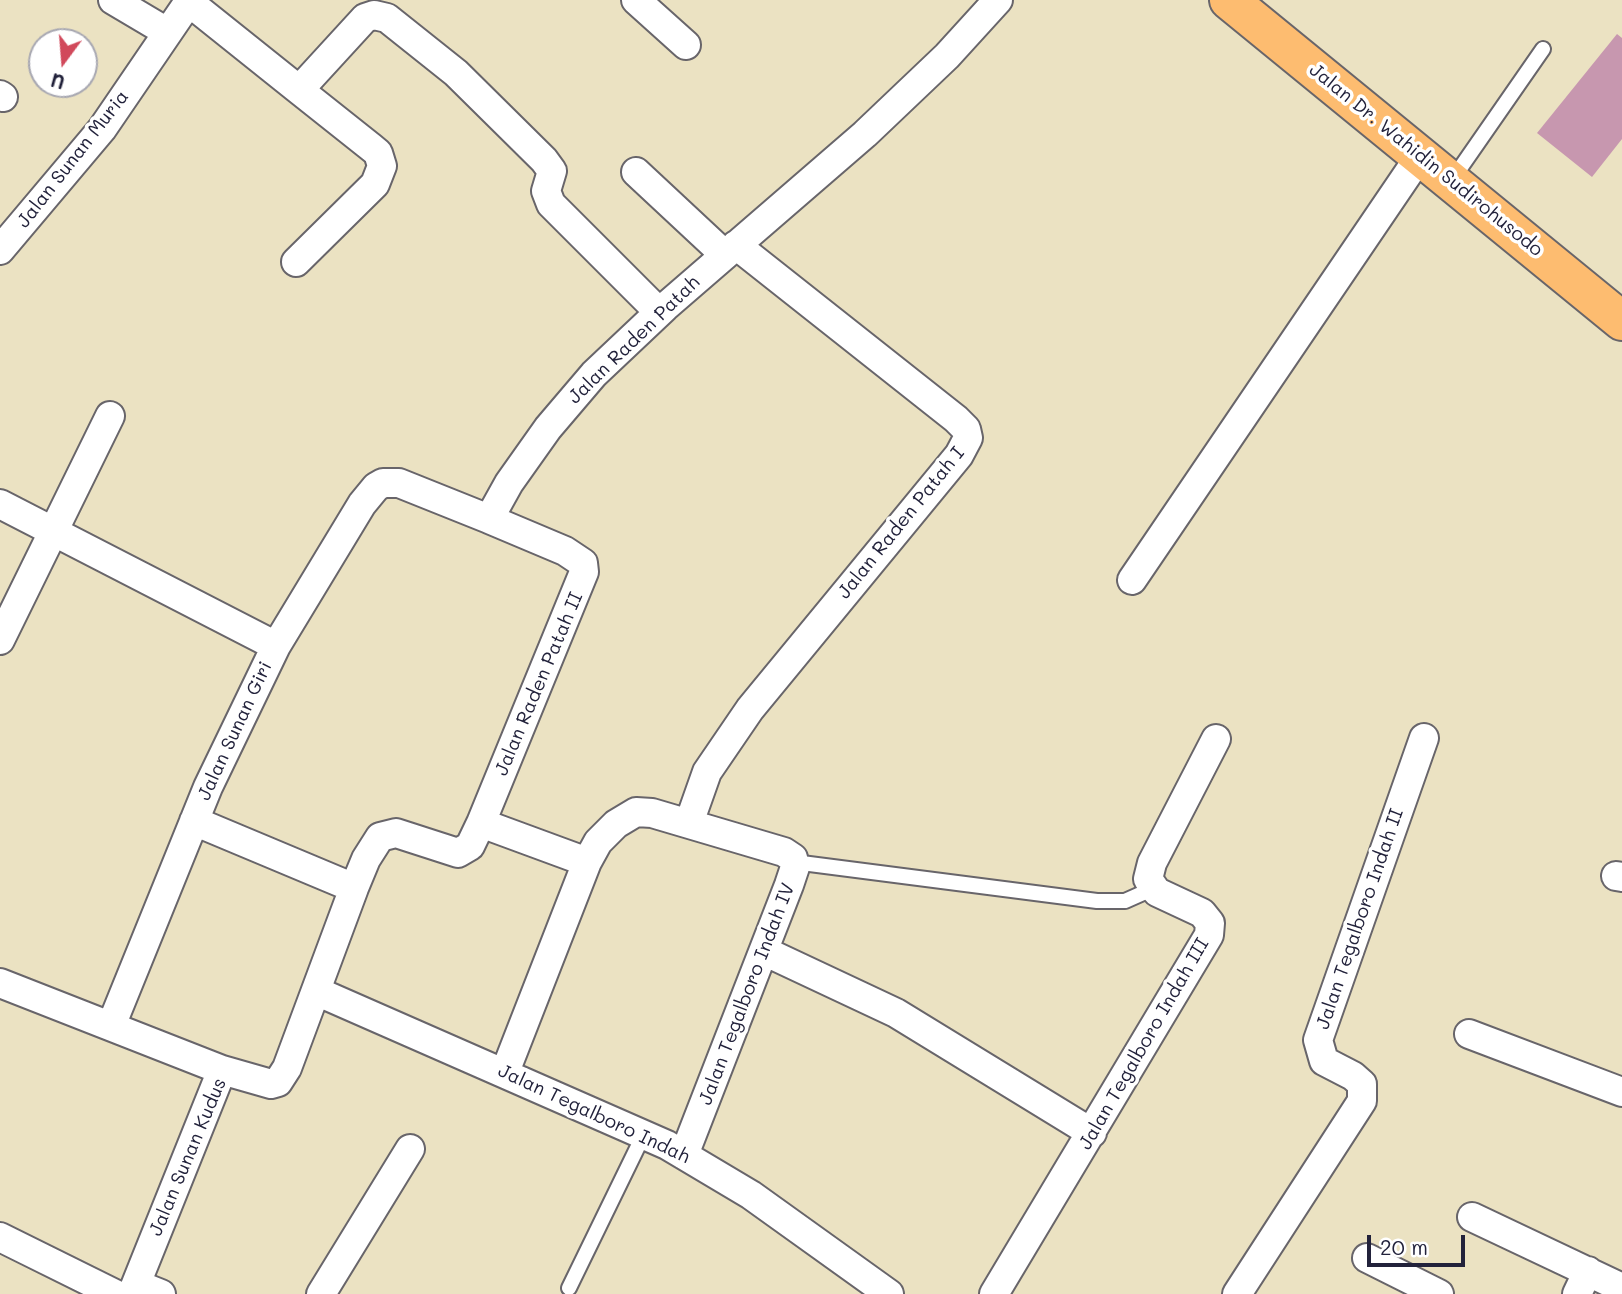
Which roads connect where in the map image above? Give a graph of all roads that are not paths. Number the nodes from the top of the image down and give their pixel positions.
1 (113, 0) edge
2 (637, 0) edge
3 (998, 0) edge
4 (1229, 0) edge
5 (190, 1) edge
6 (167, 32) junction
7 (687, 45) dead end
8 (1543, 49) dead end
9 (299, 90) junction
10 (1420, 156) junction
11 (636, 172) dead end
12 (1451, 181) junction
13 (0, 250) edge
14 (730, 250) junction
15 (296, 262) dead end
16 (659, 312) junction
17 (1622, 321) edge
18 (110, 416) dead end
19 (0, 504) edge
20 (489, 519) junction
21 (53, 531) junction
22 (1132, 580) dead end
23 (0, 640) edge
24 (276, 646) junction
25 (1216, 738) dead end
26 (1424, 738) dead end
27 (194, 821) junction
28 (481, 823) junction
29 (689, 823) junction
30 (587, 862) junction
31 (794, 862) junction
32 (354, 888) junction
33 (1152, 889) junction
34 (764, 951) junction
35 (0, 983) edge
36 (316, 991) junction
37 (111, 1026) junction
38 (1469, 1034) dead end
39 (222, 1070) junction
40 (505, 1072) junction
41 (1622, 1092) edge
42 (1093, 1133) junction
43 (644, 1134) junction
44 (410, 1149) dead end
45 (684, 1155) junction
46 (1472, 1217) dead end
47 (0, 1237) edge
48 (1367, 1258) dead end
49 (1582, 1283) edge
50 (569, 1288) dead end
51 (1622, 1288) edge
52 (136, 1291) edge
53 (321, 1294) edge
54 (890, 1294) edge
55 (994, 1294) edge
56 (1237, 1294) edge
57 (1439, 1294) edge

1 - 6 street
2 - 7 street
3 - 14 street, Jalan Raden Patah
4 - 10 highway, Jalan Dr. Wahidin Sudirohusodo
5 - 6 street, Jalan Sunan Muria
5 - 9 street
6 - 13 street, Jalan Sunan Muria
8 - 12 lane
9 - 15 street
9 - 16 street
10 - 12 highway, Jalan Dr. Wahidin Sudirohusodo
10 - 22 street
11 - 14 street
12 - 17 highway, Jalan Dr. Wahidin Sudirohusodo
14 - 16 street, Jalan Raden Patah
14 - 29 street, Jalan Raden Patah I
16 - 20 street, Jalan Raden Patah
18 - 21 street
19 - 21 street, Jalan Sunan Giri
20 - 24 street
20 - 28 street, Jalan Raden Patah II
21 - 23 street
21 - 24 street, Jalan Sunan Giri
24 - 27 street, Jalan Sunan Giri
25 - 33 street
26 - 56 street, Jalan Tegalboro Indah II
27 - 32 street
27 - 37 street, Jalan Sunan Giri
28 - 30 street
28 - 32 street, Jalan Raden Patah II
29 - 30 street, Jalan Tegalboro Indah IV
29 - 31 street, Jalan Tegalboro Indah IV
30 - 40 street, Jalan Tegalboro Indah IV
31 - 33 lane
31 - 34 street, Jalan Tegalboro Indah IV
32 - 36 street, Jalan Sunan Kudus
33 - 42 street, Jalan Tegalboro Indah III
34 - 42 street
34 - 45 street, Jalan Tegalboro Indah IV
35 - 37 street
36 - 39 street, Jalan Sunan Kudus
36 - 40 street, Jalan Tegalboro Indah
37 - 39 street
38 - 41 street
39 - 52 street, Jalan Sunan Kudus
40 - 43 street, Jalan Tegalboro Indah
42 - 55 street, Jalan Tegalboro Indah III
43 - 45 street, Jalan Tegalboro Indah
43 - 50 lane
44 - 53 street
45 - 54 street, Jalan Tegalboro Indah
46 - 49 street
47 - 52 street
48 - 57 street
49 - 51 street

